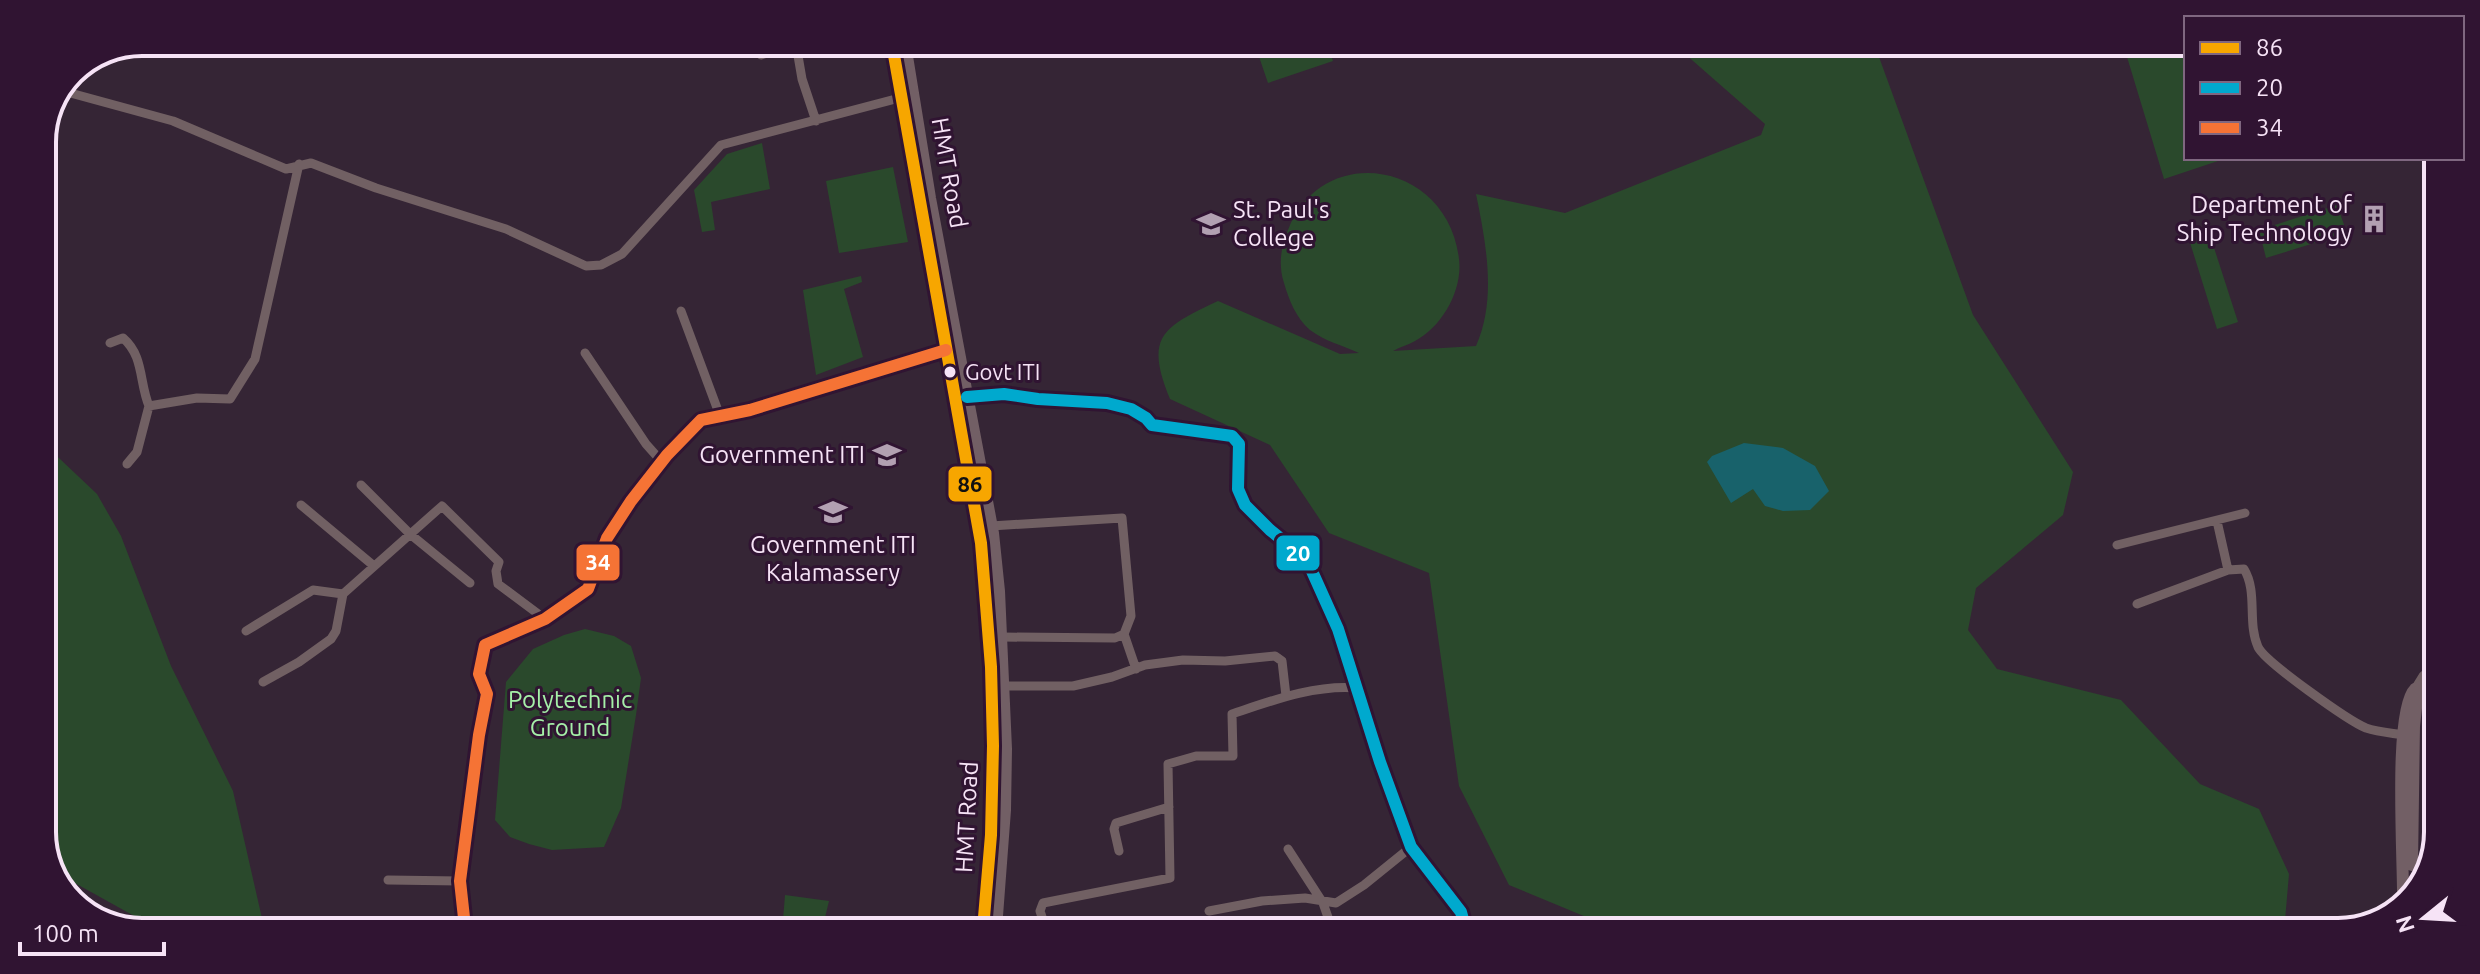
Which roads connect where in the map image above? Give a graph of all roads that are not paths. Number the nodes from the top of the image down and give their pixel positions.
1 (797, 56) edge
2 (895, 56) edge
3 (905, 56) edge
4 (70, 95) edge
5 (907, 96) junction
6 (816, 121) junction
7 (299, 164) junction
8 (681, 311) dead end
9 (946, 315) junction
10 (110, 343) dead end
11 (946, 350) junction
12 (585, 353) dead end
13 (967, 397) junction
14 (149, 406) junction
15 (720, 416) junction
16 (662, 462) junction
17 (973, 462) junction
18 (127, 464) dead end
19 (361, 485) dead end
20 (301, 505) dead end
21 (2245, 513) dead end
22 (2217, 521) junction
23 (991, 526) junction
24 (410, 534) junction
25 (2117, 545) dead end
26 (374, 566) junction
27 (2228, 570) junction
28 (470, 583) dead end
29 (343, 594) junction
30 (2137, 604) dead end
31 (545, 619) junction
32 (246, 631) dead end
33 (1124, 634) junction
34 (1002, 637) junction
35 (1136, 669) junction
36 (2424, 679) edge
37 (263, 682) dead end
38 (2424, 685) edge
39 (1004, 686) junction
40 (1358, 688) junction
41 (2415, 689) junction
42 (1286, 696) junction
43 (2410, 711) junction
44 (2403, 735) junction
45 (1169, 807) junction
46 (1411, 847) junction
47 (1288, 849) dead end
48 (1119, 851) dead end
49 (2413, 874) edge
50 (2403, 878) edge
51 (388, 880) dead end
52 (460, 881) junction
53 (1323, 903) junction
54 (1209, 911) dead end
55 (464, 918) edge
56 (984, 918) edge
57 (997, 918) edge
58 (1042, 918) edge
59 (1328, 918) edge
60 (1463, 918) edge

1 - 6 street
2 - 5 main road, HMT Road
3 - 5 main road, HMT Road
4 - 7 street
5 - 6 street
5 - 9 main road, HMT Road
6 - 7 street
7 - 14 street
8 - 15 street
9 - 11 main road, HMT Road
9 - 13 main road, HMT Road
10 - 14 street
11 - 15 street
11 - 17 main road, HMT Road
12 - 16 street
13 - 17 main road, HMT Road
13 - 40 street
14 - 18 street
15 - 16 street
16 - 31 street
17 - 23 main road, HMT Road
17 - 56 main road, HMT Road
19 - 24 street
20 - 26 street
21 - 22 street
22 - 25 street
22 - 27 street
23 - 33 street
23 - 34 main road, HMT Road
24 - 26 street
24 - 28 street
24 - 31 street
26 - 29 street
27 - 30 street
27 - 44 street
29 - 32 street
29 - 37 street
31 - 52 street
33 - 34 street
33 - 35 street
34 - 39 main road, HMT Road
35 - 39 street
35 - 42 street
36 - 41 street
38 - 41 main road
39 - 57 main road, HMT Road
40 - 42 street
40 - 46 street
41 - 43 main road
42 - 45 street
43 - 44 main road
43 - 49 main road
44 - 50 main road
45 - 48 street
45 - 58 street
46 - 53 street
46 - 60 street
47 - 53 street
51 - 52 street
52 - 55 street
53 - 54 street
53 - 59 street

